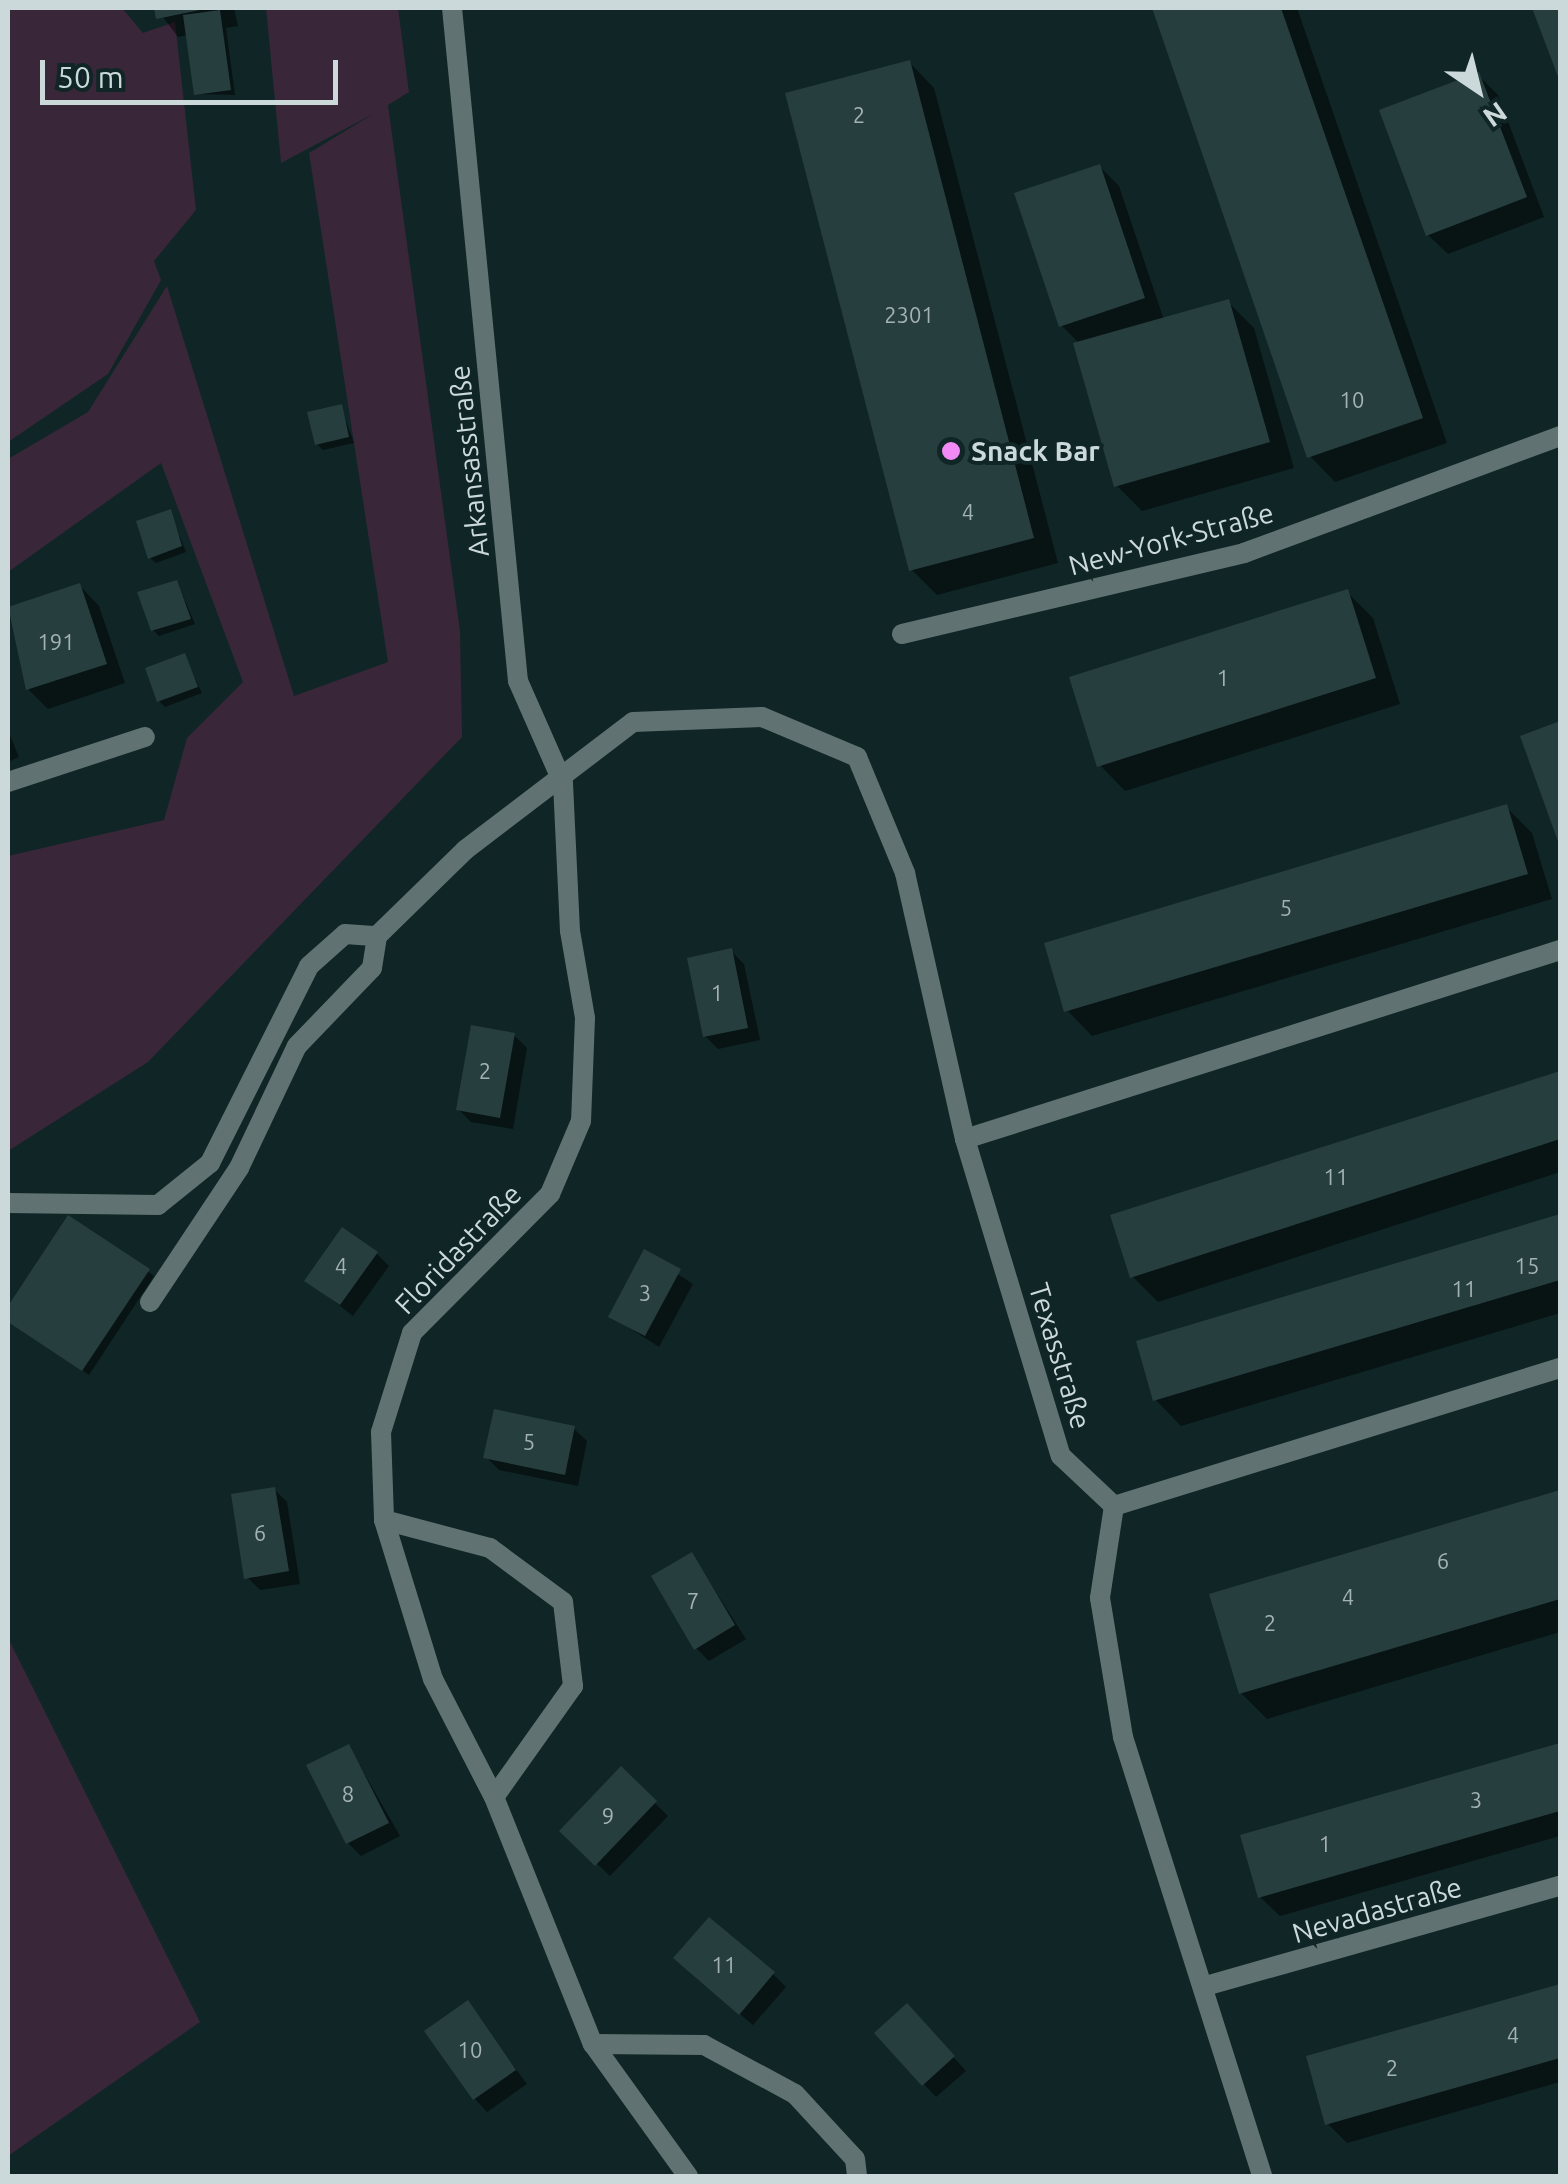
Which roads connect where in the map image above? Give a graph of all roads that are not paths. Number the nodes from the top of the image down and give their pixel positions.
1 (452, 8) edge
2 (1560, 436) edge
3 (902, 634) dead end
4 (144, 737) dead end
5 (8, 782) edge
6 (563, 782) junction
7 (377, 936) junction
8 (1560, 950) edge
9 (965, 1139) junction
10 (8, 1203) edge
11 (150, 1302) dead end
12 (1560, 1368) edge
13 (1114, 1506) junction
14 (384, 1520) junction
15 (494, 1797) junction
16 (1560, 1886) edge
17 (1209, 1985) junction
18 (593, 2044) junction
19 (688, 2176) edge
20 (857, 2176) edge
21 (1262, 2176) edge

1 - 6 street, Arkansasstraße
2 - 3 street, New-York-Straße
4 - 5 street
6 - 7 street
6 - 9 street, Texasstraße
6 - 14 street, Floridastraße
7 - 10 street
7 - 11 street
8 - 9 street
9 - 13 street, Texasstraße
12 - 13 street
13 - 17 street
14 - 15 street, Floridastraße
14 - 15 street
15 - 18 street, Floridastraße
16 - 17 street, Nevadastraße
17 - 21 street
18 - 19 street, Floridastraße
18 - 20 street

